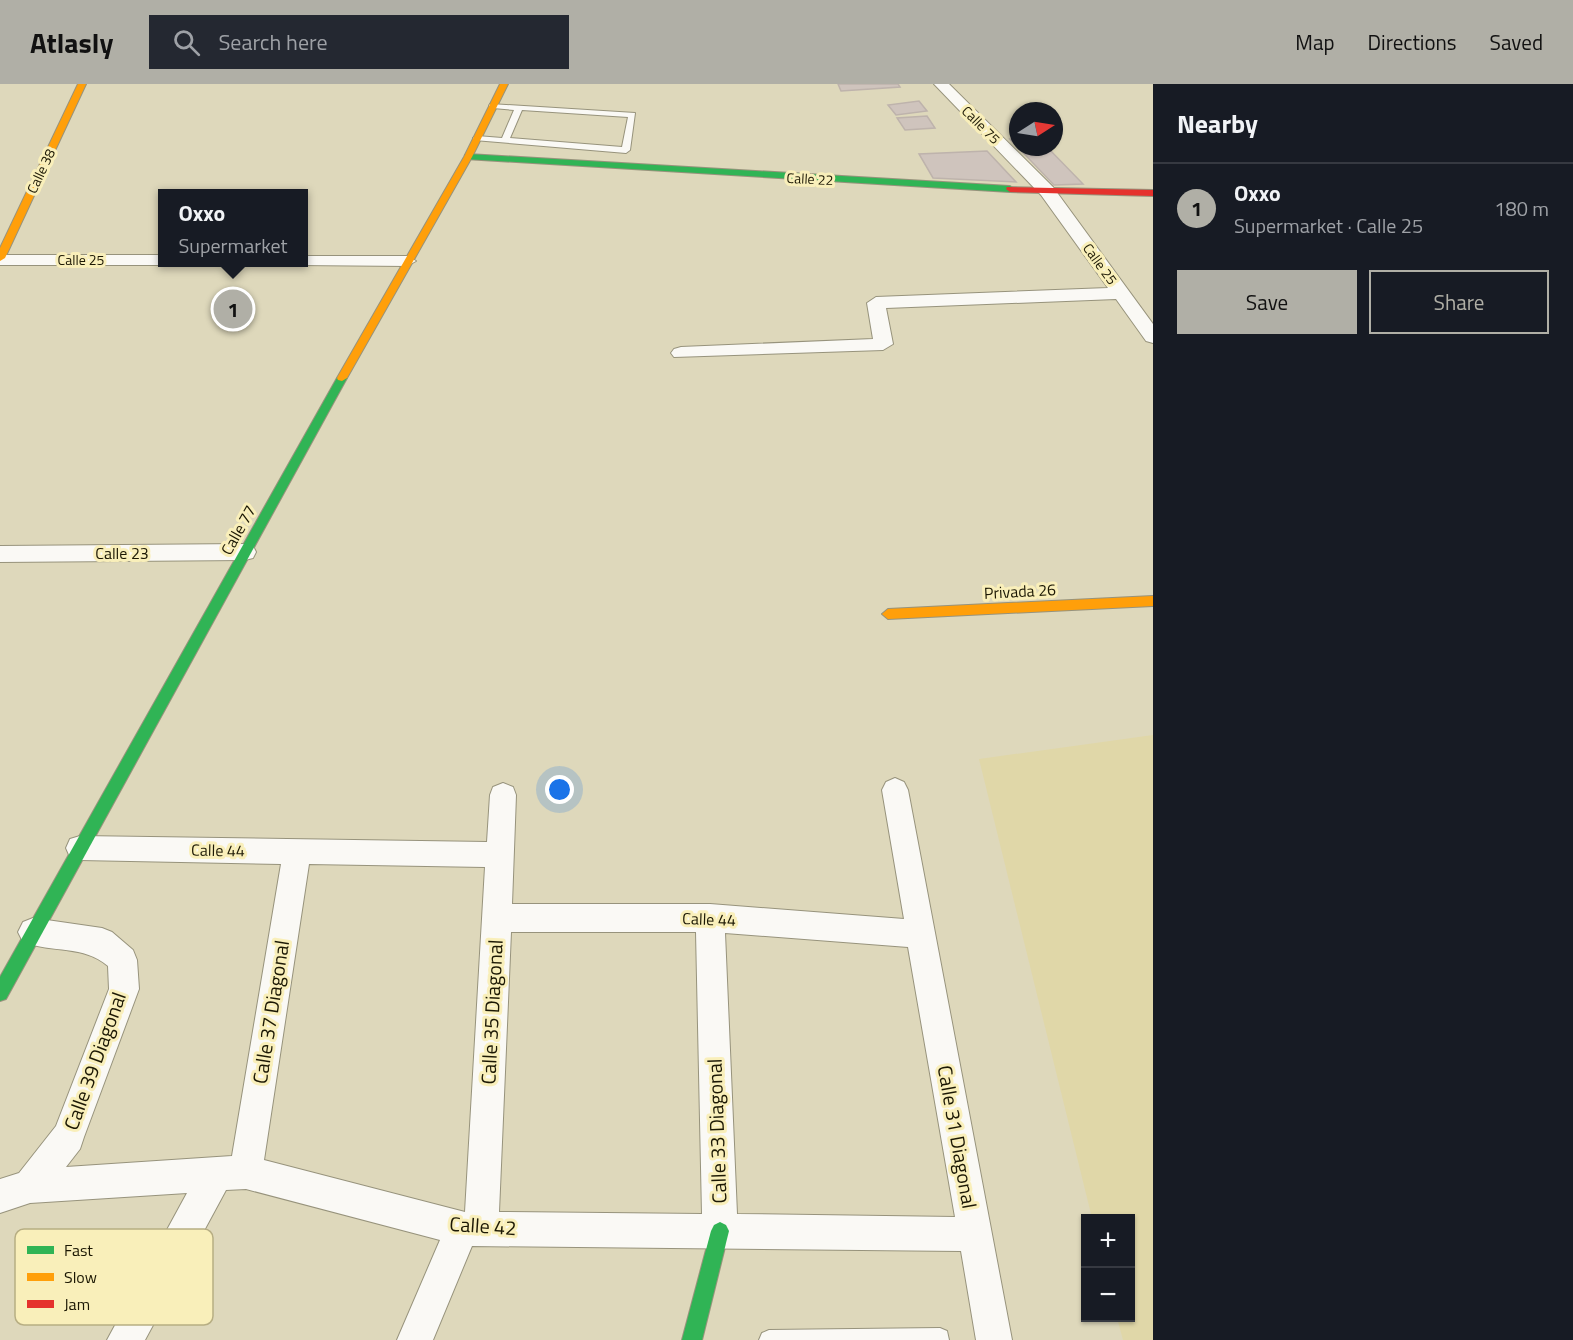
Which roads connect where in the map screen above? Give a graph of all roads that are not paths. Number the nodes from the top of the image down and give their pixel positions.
1 (82, 84) edge
2 (504, 84) edge
3 (941, 84) edge
4 (493, 106) junction
5 (519, 108) junction
6 (477, 138) junction
7 (505, 140) junction
8 (468, 157) junction
9 (1047, 191) junction
10 (1153, 193) edge
11 (0, 259) edge
12 (158, 260) edge
13 (308, 261) edge
14 (407, 261) junction
15 (1122, 293) junction
16 (1152, 334) edge
17 (681, 353) dead end
18 (245, 552) junction
19 (0, 554) edge
20 (1153, 602) edge
21 (888, 614) dead end
22 (895, 790) dead end
23 (503, 795) dead end
24 (80, 848) junction
25 (297, 851) junction
26 (500, 855) junction
27 (497, 918) junction
28 (710, 918) junction
29 (33, 932) junction
30 (920, 934) junction
31 (0, 993) edge
32 (231, 1173) junction
33 (15, 1191) edge
34 (195, 1229) edge
35 (472, 1229) junction
36 (720, 1231) junction
37 (975, 1234) junction
38 (135, 1325) edge
39 (940, 1338) dead end
40 (125, 1340) edge
41 (415, 1340) edge
42 (692, 1340) edge
43 (769, 1340) edge
44 (994, 1340) edge

1 - 11 street, Calle 38
2 - 4 street, Calle 77
3 - 9 street, Calle 75
4 - 5 lane
4 - 6 street, Calle 77
5 - 7 lane
5 - 7 lane
6 - 7 lane
6 - 8 street, Calle 77
8 - 9 street, Calle 22
8 - 14 street, Calle 77
9 - 10 street, Calle 22
9 - 15 street, Calle 25
11 - 12 street, Calle 25
13 - 14 street
14 - 18 street, Calle 77
15 - 16 street, Calle 25
15 - 17 street
18 - 19 street, Calle 23
18 - 24 street, Calle 77
20 - 21 street, Privada 26
22 - 30 street, Calle 31 Diagonal
23 - 26 street, Calle 35 Diagonal
24 - 25 street, Calle 44
24 - 29 street, Calle 77
25 - 26 street, Calle 44
25 - 32 street, Calle 37 Diagonal
26 - 27 street, Calle 35 Diagonal
27 - 28 street, Calle 44
27 - 35 street, Calle 35 Diagonal
28 - 30 street, Calle 44
28 - 36 street, Calle 33 Diagonal
29 - 31 street, Calle 77
29 - 33 street, Calle 39 Diagonal
30 - 37 street, Calle 31 Diagonal
32 - 33 street, Calle 42
32 - 34 street, Calle 37 Diagonal
32 - 35 street, Calle 42
35 - 36 street, Calle 42
35 - 41 street, Calle 35 Diagonal
36 - 37 street, Calle 42
36 - 42 street, Calle 33 Diagonal
37 - 44 street, Calle 31 Diagonal
38 - 40 street, Calle 37 Diagonal
39 - 43 lane

